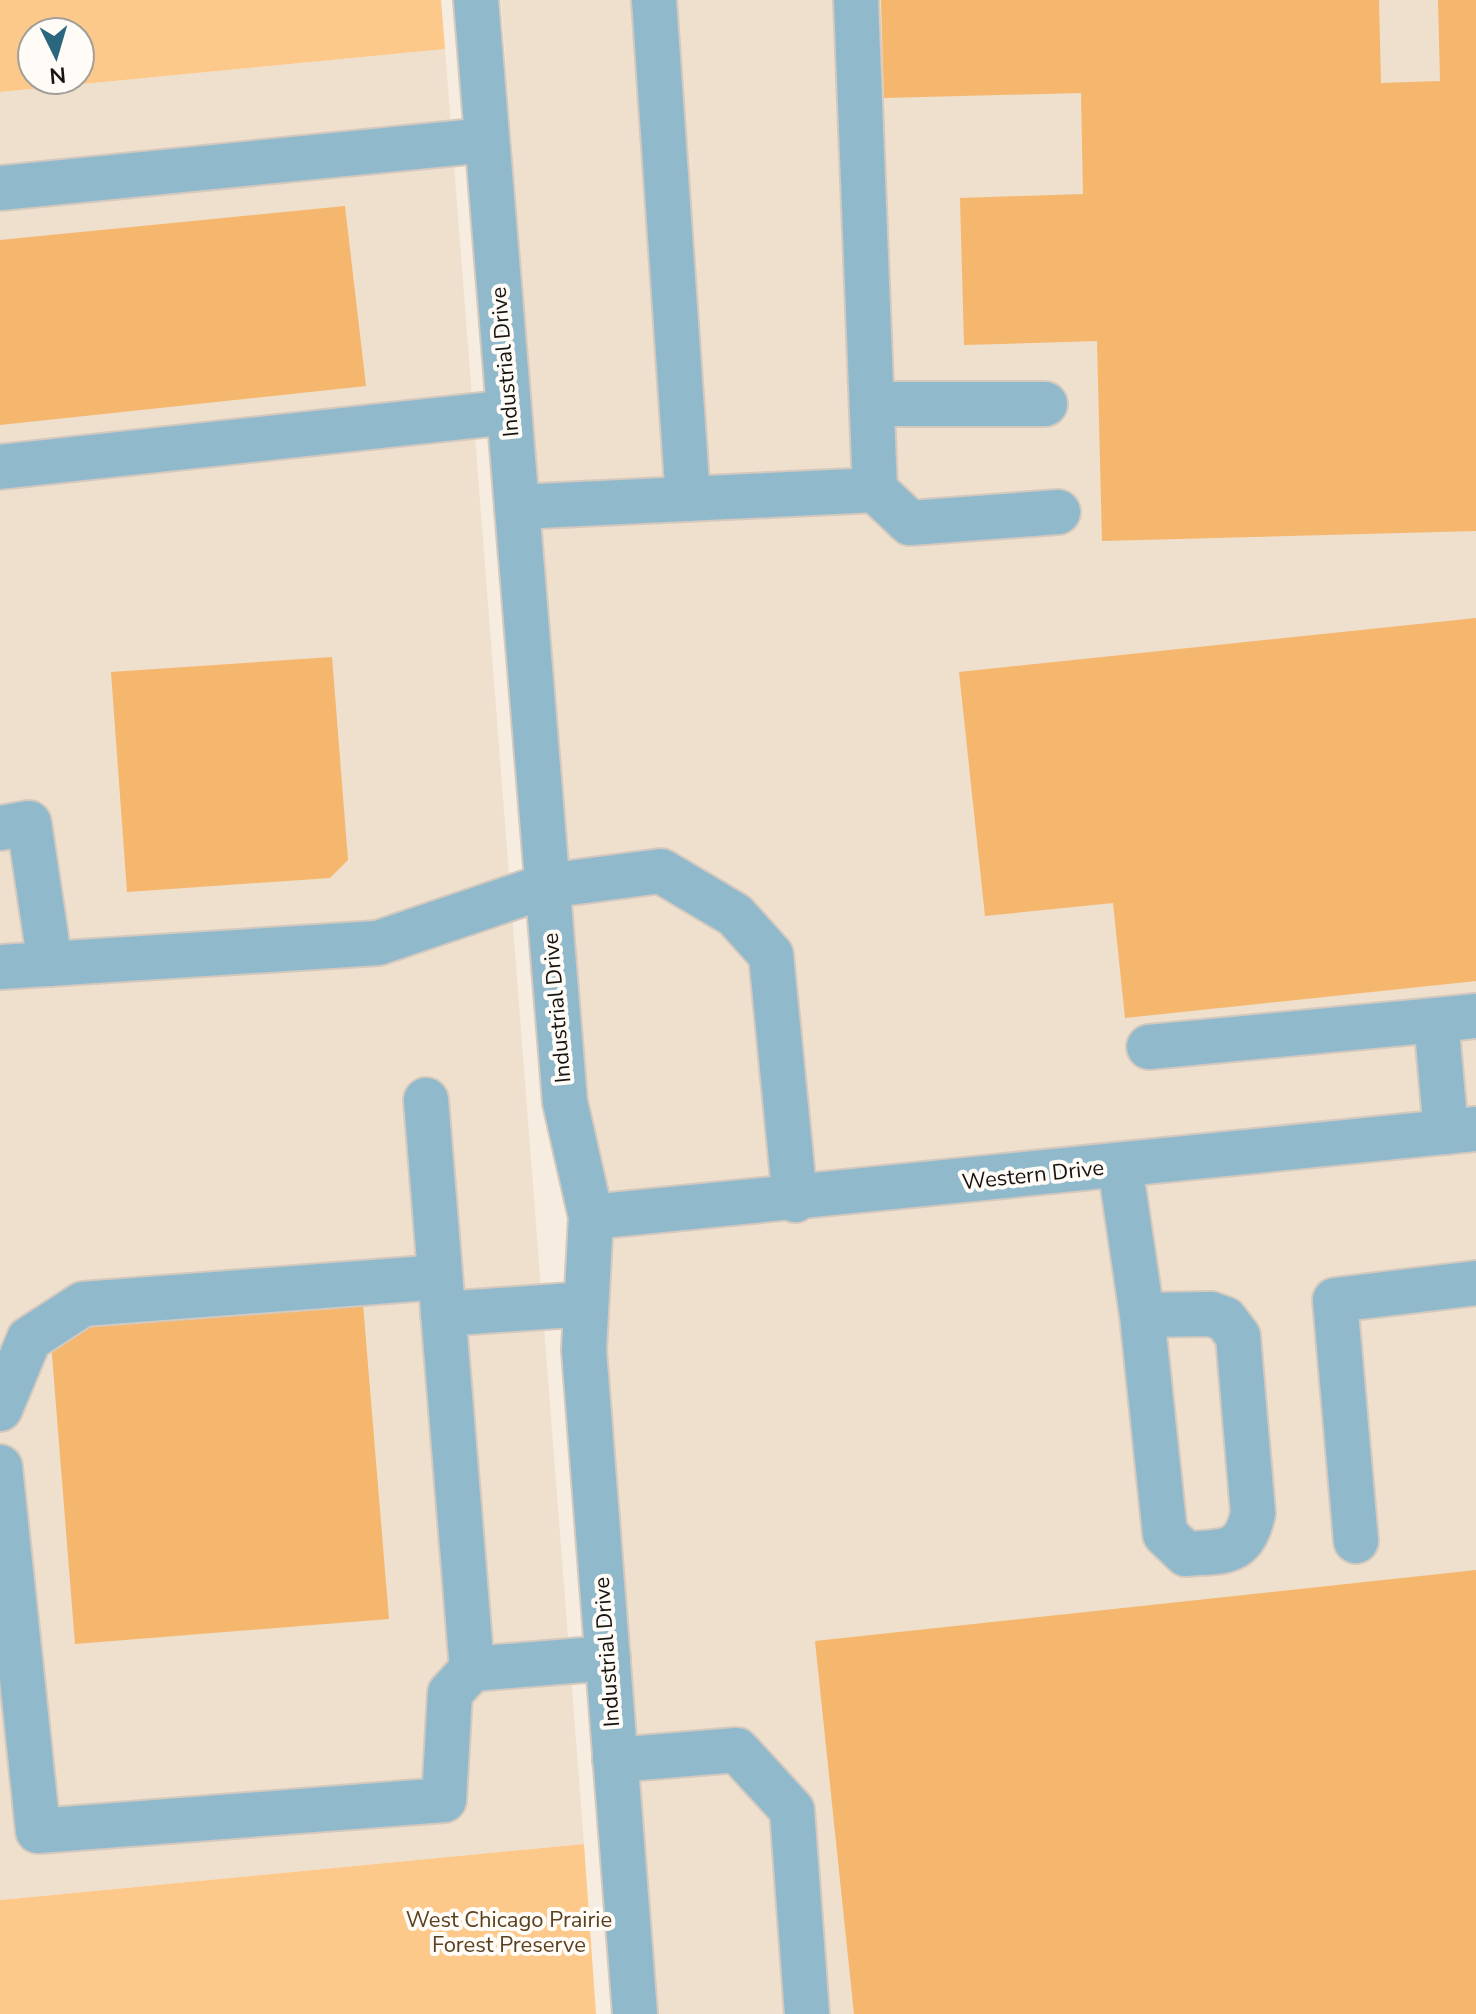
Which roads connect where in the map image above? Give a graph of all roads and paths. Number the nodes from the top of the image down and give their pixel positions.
1 (476, 0) edge
2 (654, 0) edge
3 (856, 0) edge
4 (487, 140) junction
5 (0, 188) edge
6 (872, 404) junction
7 (1045, 404) dead end
8 (509, 412) junction
9 (0, 467) edge
10 (875, 490) junction
11 (688, 499) junction
12 (517, 507) junction
13 (1058, 512) dead end
14 (0, 828) edge
15 (546, 886) junction
16 (50, 964) junction
17 (0, 967) edge
18 (1456, 1018) edge
19 (1149, 1047) dead end
20 (426, 1100) dead end
21 (1461, 1130) edge
22 (1120, 1166) junction
23 (795, 1200) junction
24 (591, 1217) junction
25 (1476, 1283) edge
26 (442, 1295) junction
27 (586, 1304) junction
28 (1142, 1315) junction
29 (0, 1409) edge
30 (0, 1467) edge
31 (1356, 1541) dead end
32 (608, 1658) junction
33 (472, 1669) junction
34 (615, 1760) junction
35 (635, 2014) edge
36 (807, 2014) edge

1 - 4 street, Industrial Drive
2 - 11 street
3 - 6 street
4 - 5 street
4 - 8 street, Industrial Drive
6 - 7 street
6 - 10 street
8 - 9 street
8 - 12 street, Industrial Drive
10 - 11 street
10 - 13 street
11 - 12 street
12 - 15 street, Industrial Drive
14 - 16 street
15 - 16 street
15 - 23 street
15 - 24 street, Industrial Drive
16 - 17 street
18 - 19 street
18 - 21 street
20 - 26 street
21 - 22 street, Western Drive
22 - 23 street, Western Drive
22 - 28 street
23 - 24 street, Western Drive
24 - 27 street, Industrial Drive
25 - 31 street
26 - 27 street
26 - 29 street
26 - 33 street
27 - 32 street, Industrial Drive
28 - 28 street
30 - 33 street
32 - 33 street
32 - 34 street, Industrial Drive
34 - 35 street, Industrial Drive
34 - 36 street

